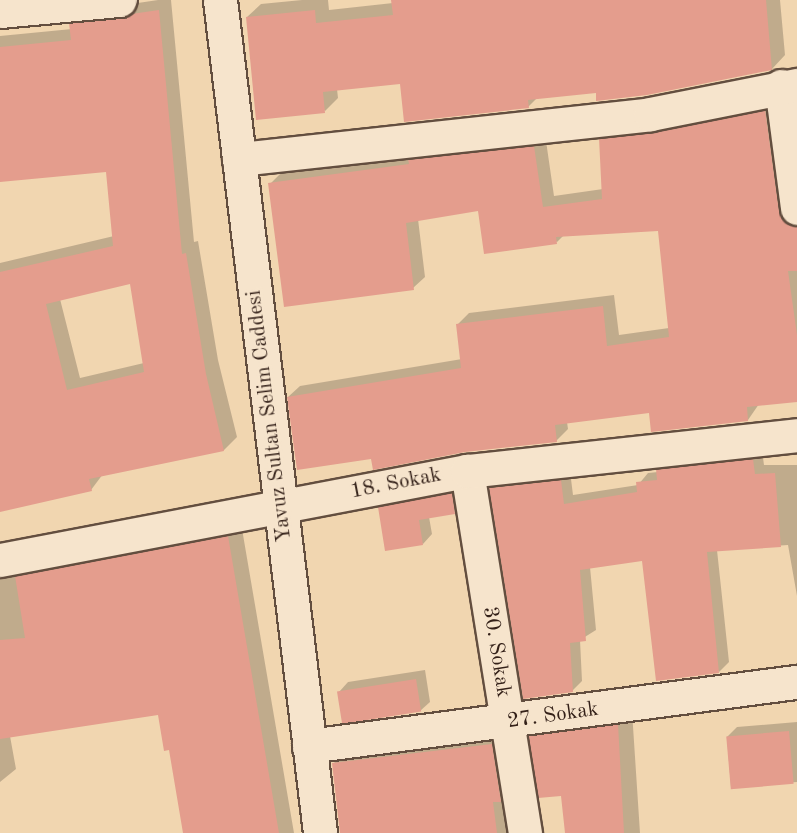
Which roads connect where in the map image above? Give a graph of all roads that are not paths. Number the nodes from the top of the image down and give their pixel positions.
1 (119, 0) edge
2 (220, 0) edge
3 (0, 11) edge
4 (789, 85) edge
5 (239, 159) junction
6 (797, 208) edge
7 (797, 435) edge
8 (468, 471) junction
9 (280, 505) junction
10 (0, 560) edge
11 (797, 682) edge
12 (508, 723) junction
13 (309, 746) junction
14 (320, 833) edge
15 (525, 833) edge

1 - 3 street
2 - 5 street, Yavuz Sultan Selim Caddesi
4 - 5 street
4 - 6 street
5 - 9 street, Yavuz Sultan Selim Caddesi
7 - 8 street, 18. Sokak
8 - 9 street, 18. Sokak
8 - 12 street, 30. Sokak
9 - 10 street, 18. Sokak
9 - 13 street, Yavuz Sultan Selim Caddesi
11 - 12 street, 27. Sokak
12 - 13 street, 27. Sokak
12 - 15 street, 30. Sokak
13 - 14 street, Yavuz Sultan Selim Caddesi

